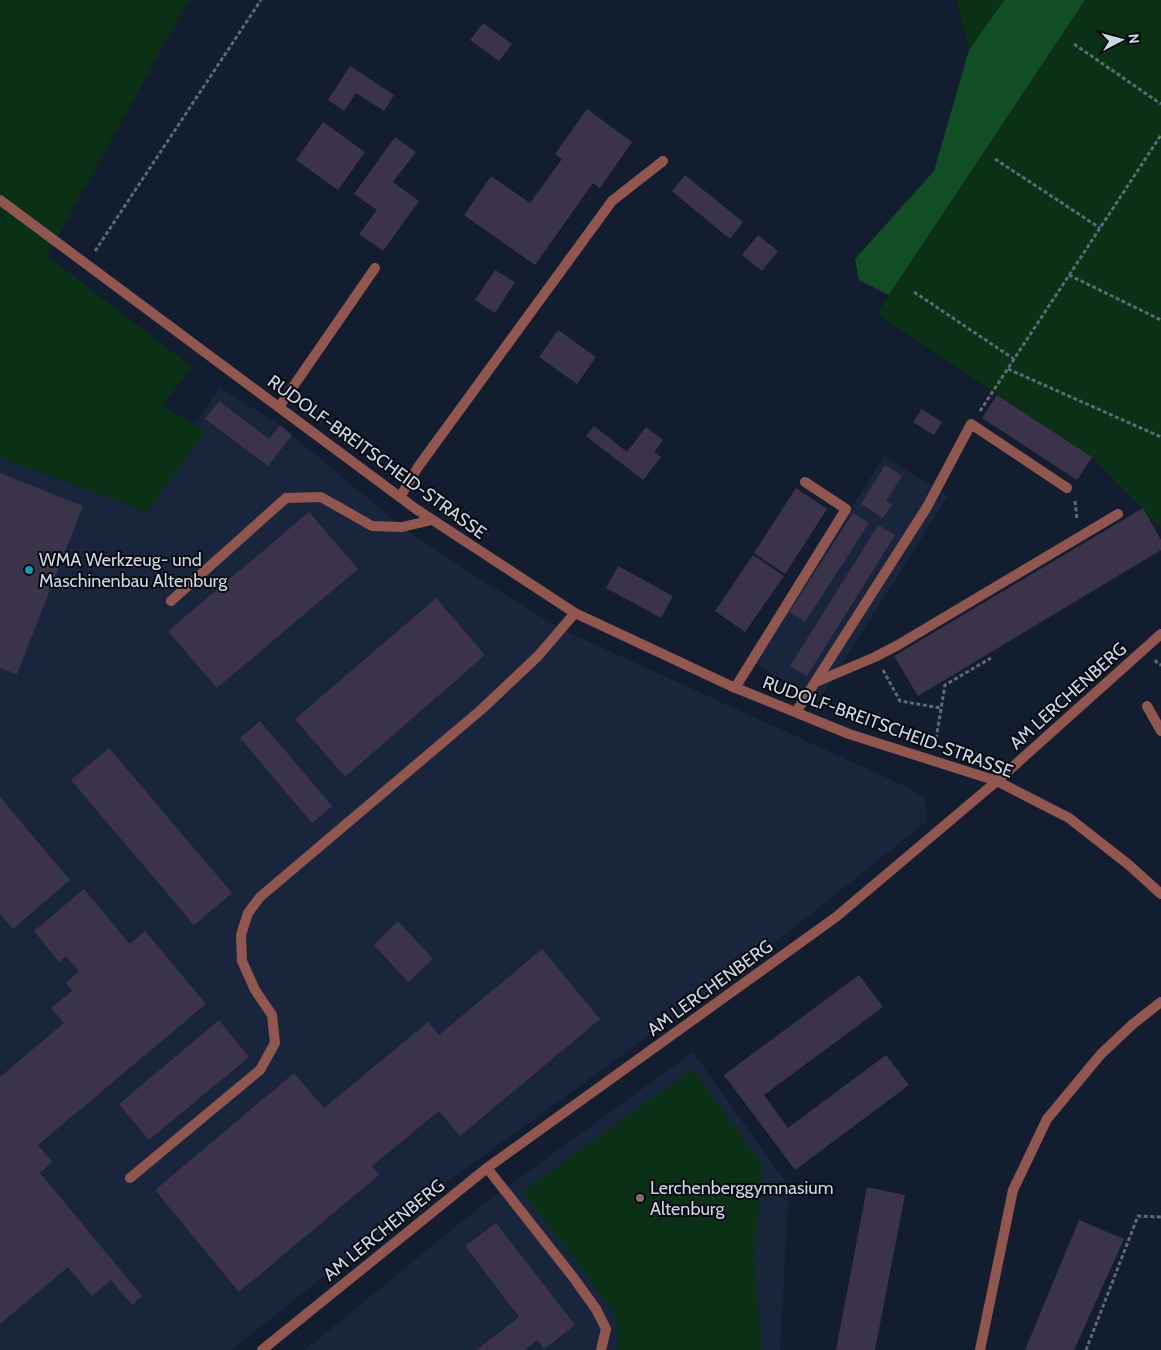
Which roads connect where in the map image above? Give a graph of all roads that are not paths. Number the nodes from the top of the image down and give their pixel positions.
1 (663, 161) dead end
2 (0, 200) edge
3 (375, 268) dead end
4 (279, 407) junction
5 (805, 482) dead end
6 (1068, 488) road end
7 (400, 497) junction
8 (1118, 514) dead end
9 (432, 520) junction
10 (170, 602) dead end
11 (575, 613) junction
12 (1161, 634) edge
13 (816, 682) junction
14 (735, 688) junction
15 (1146, 706) dead end
16 (796, 712) junction
17 (1161, 731) edge
18 (998, 781) junction
19 (1161, 894) edge
20 (1161, 1002) edge
21 (487, 1168) junction
22 (130, 1178) dead end
23 (262, 1350) edge
24 (601, 1350) edge
25 (980, 1350) edge

1 - 7 street
2 - 4 street, RUDOLF-BREITSCHEID-STRASSE
3 - 4 street
4 - 7 street, RUDOLF-BREITSCHEID-STRASSE
5 - 14 street
6 - 13 street
7 - 9 street, RUDOLF-BREITSCHEID-STRASSE
8 - 13 street
9 - 10 street
9 - 11 street, RUDOLF-BREITSCHEID-STRASSE
11 - 14 street, RUDOLF-BREITSCHEID-STRASSE
11 - 22 street
12 - 18 street, AM LERCHENBERG
13 - 16 street
14 - 16 street, RUDOLF-BREITSCHEID-STRASSE
15 - 17 street
16 - 18 street, RUDOLF-BREITSCHEID-STRASSE
18 - 19 street, RUDOLF-BREITSCHEID-STRASSE
18 - 21 street, AM LERCHENBERG
20 - 25 street
21 - 23 street, AM LERCHENBERG
21 - 24 street

